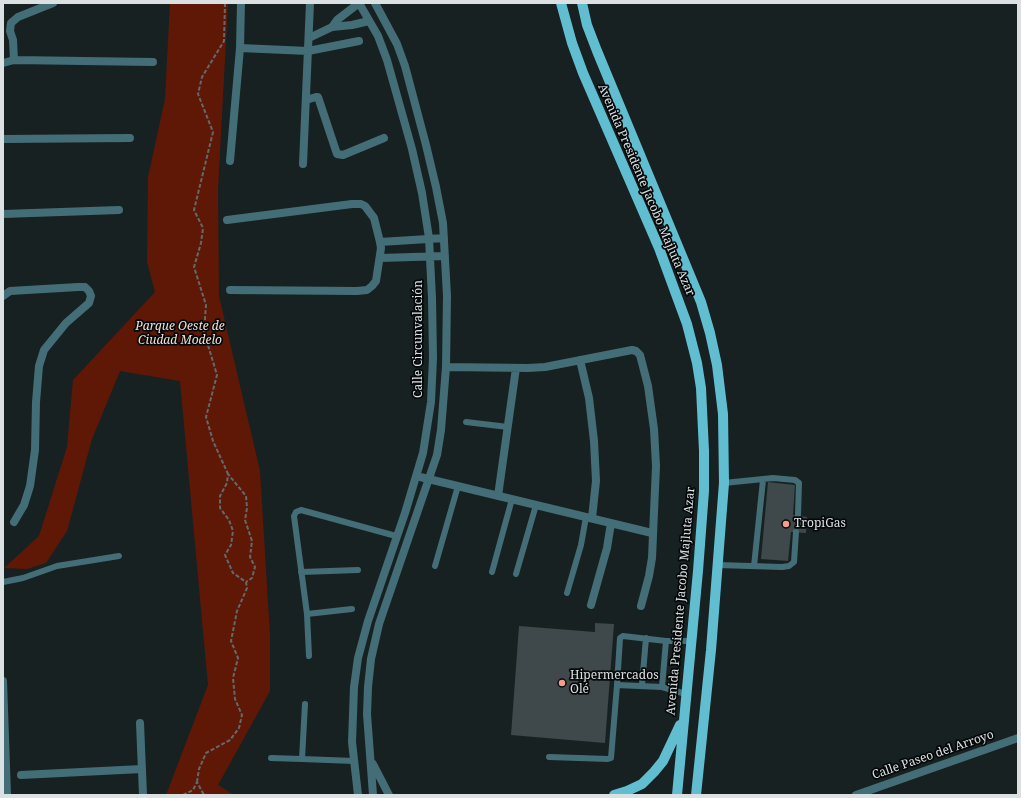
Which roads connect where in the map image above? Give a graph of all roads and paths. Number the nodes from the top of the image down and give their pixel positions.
1 (53, 3) edge
2 (225, 3) edge
3 (241, 3) edge
4 (310, 3) edge
5 (359, 3) edge
6 (375, 3) edge
7 (561, 3) edge
8 (582, 3) edge
9 (369, 21) junction
10 (332, 27) junction
11 (309, 38) junction
12 (359, 41) dead end
13 (240, 48) junction
14 (308, 51) junction
15 (14, 60) junction
16 (153, 62) dead end
17 (3, 64) edge
18 (306, 100) junction
19 (130, 138) dead end
20 (384, 138) dead end
21 (3, 139) edge
22 (230, 160) dead end
23 (303, 164) dead end
24 (119, 210) dead end
25 (3, 214) edge
26 (227, 220) dead end
27 (429, 238) junction
28 (444, 238) junction
29 (380, 242) junction
30 (446, 256) junction
31 (430, 257) junction
32 (380, 258) junction
33 (230, 290) dead end
34 (5, 292) edge
35 (580, 360) junction
36 (446, 367) junction
37 (516, 368) junction
38 (466, 422) dead end
39 (508, 427) junction
40 (228, 474) junction
41 (416, 476) junction
42 (429, 479) junction
43 (763, 480) junction
44 (724, 483) junction
45 (458, 486) junction
46 (498, 496) junction
47 (512, 499) junction
48 (536, 505) junction
49 (798, 515) dead end
50 (589, 518) junction
51 (14, 522) dead end
52 (611, 523) junction
53 (796, 532) dead end
54 (652, 533) junction
55 (396, 536) junction
56 (119, 556) dead end
57 (718, 565) junction
58 (435, 566) dead end
59 (754, 566) junction
60 (358, 570) dead end
61 (301, 572) junction
62 (492, 572) dead end
63 (516, 574) dead end
64 (3, 582) edge
65 (246, 582) junction
66 (567, 593) dead end
67 (591, 605) dead end
68 (641, 606) dead end
69 (352, 609) dead end
70 (307, 614) junction
71 (646, 638) junction
72 (666, 641) junction
73 (691, 641) junction
74 (309, 656) dead end
75 (3, 680) edge
76 (617, 685) junction
77 (642, 685) junction
78 (662, 687) junction
79 (686, 694) junction
80 (305, 704) dead end
81 (683, 718) junction
82 (140, 723) dead end
83 (1018, 738) edge
84 (370, 757) junction
85 (549, 757) dead end
86 (271, 758) dead end
87 (302, 759) junction
88 (354, 762) junction
89 (142, 769) junction
90 (21, 775) dead end
91 (197, 782) junction
92 (357, 794) edge
93 (7, 795) edge
94 (143, 795) edge
95 (183, 795) edge
96 (204, 795) edge
97 (373, 795) edge
98 (389, 795) edge
99 (614, 795) edge
100 (676, 795) edge
101 (696, 795) edge
102 (856, 795) edge

1 - 15 street
2 - 40 path
3 - 13 street
4 - 11 street
5 - 9 street, Calle Circunvalación
5 - 10 street
6 - 28 street, Calle Circunvalación
7 - 73 main road, Avenida Presidente Jacobo Majluta Azar
8 - 44 main road, Avenida Presidente Jacobo Majluta Azar
9 - 10 street
9 - 27 street, Calle Circunvalación
10 - 11 street
11 - 14 street
12 - 14 street
13 - 14 street
13 - 22 street
14 - 18 street
15 - 16 street
15 - 17 street
18 - 20 street
18 - 23 street
19 - 21 street
24 - 25 street
26 - 29 street
27 - 28 street
27 - 29 street
27 - 31 street, Calle Circunvalación
28 - 30 street, Calle Circunvalación
29 - 32 street
30 - 31 street
30 - 36 street, Calle Circunvalación
31 - 32 street
31 - 41 street, Calle Circunvalación
32 - 33 street
34 - 51 street
35 - 37 street
35 - 50 street
35 - 54 street
36 - 37 street
36 - 42 street, Calle Circunvalación
37 - 39 street
38 - 39 lane
39 - 46 street
40 - 65 path
40 - 65 path
41 - 42 street
41 - 55 street, Calle Circunvalación
42 - 45 street
42 - 84 street, Calle Circunvalación
43 - 44 lane
43 - 49 lane
43 - 59 lane
44 - 57 main road, Avenida Presidente Jacobo Majluta Azar
45 - 46 street
45 - 58 lane
46 - 47 street
47 - 48 street
47 - 62 lane
48 - 50 street
48 - 63 lane
50 - 52 street
50 - 66 lane
52 - 54 street
52 - 67 street
53 - 59 lane
54 - 68 street
55 - 61 lane
55 - 88 street, Calle Circunvalación
56 - 64 lane
57 - 59 lane
57 - 101 main road, Avenida Presidente Jacobo Majluta Azar
60 - 61 lane
61 - 70 lane
65 - 91 path
69 - 70 lane
70 - 74 lane
71 - 72 lane
71 - 76 lane
71 - 77 lane
72 - 73 lane
72 - 78 lane
73 - 79 main road, Avenida Presidente Jacobo Majluta Azar
75 - 93 street
76 - 77 lane
76 - 85 lane
77 - 78 lane
78 - 79 lane
79 - 81 main road, Avenida Presidente Jacobo Majluta Azar
80 - 87 lane
81 - 99 main road
81 - 100 main road, Avenida Presidente Jacobo Majluta Azar
82 - 89 street
83 - 102 street, Calle Paseo del Arroyo
84 - 97 street, Calle Circunvalación
84 - 98 street
86 - 87 lane
87 - 88 lane
88 - 92 street, Calle Circunvalación
89 - 90 street
89 - 94 street
91 - 95 path
91 - 96 path

